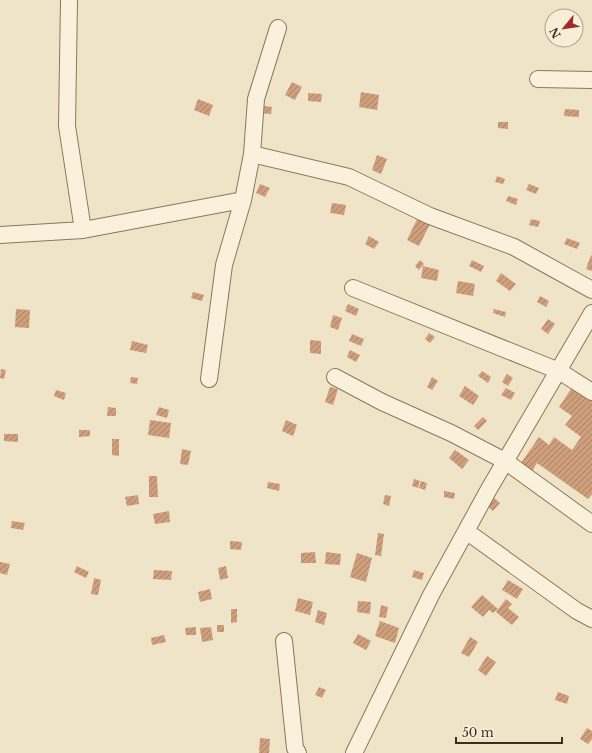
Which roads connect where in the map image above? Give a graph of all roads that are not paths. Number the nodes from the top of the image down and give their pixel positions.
1 (69, 0) edge
2 (278, 28) dead end
3 (538, 80) dead end
4 (592, 80) edge
5 (252, 154) junction
6 (243, 200) junction
7 (84, 230) junction
8 (0, 235) edge
9 (353, 288) dead end
10 (592, 290) edge
11 (592, 313) edge
12 (559, 371) junction
13 (335, 377) dead end
14 (209, 379) dead end
15 (592, 392) edge
16 (505, 461) junction
17 (592, 524) edge
18 (466, 531) junction
19 (592, 619) edge
20 (284, 641) dead end
21 (298, 753) edge
22 (354, 753) edge

1 - 7 street
2 - 5 street
3 - 4 street
5 - 6 street
5 - 10 street
6 - 7 street
6 - 14 street
7 - 8 street
9 - 12 street
11 - 12 street
12 - 15 street
12 - 16 street
13 - 16 street
16 - 17 street
16 - 18 street
18 - 19 street
18 - 22 street
20 - 21 street

